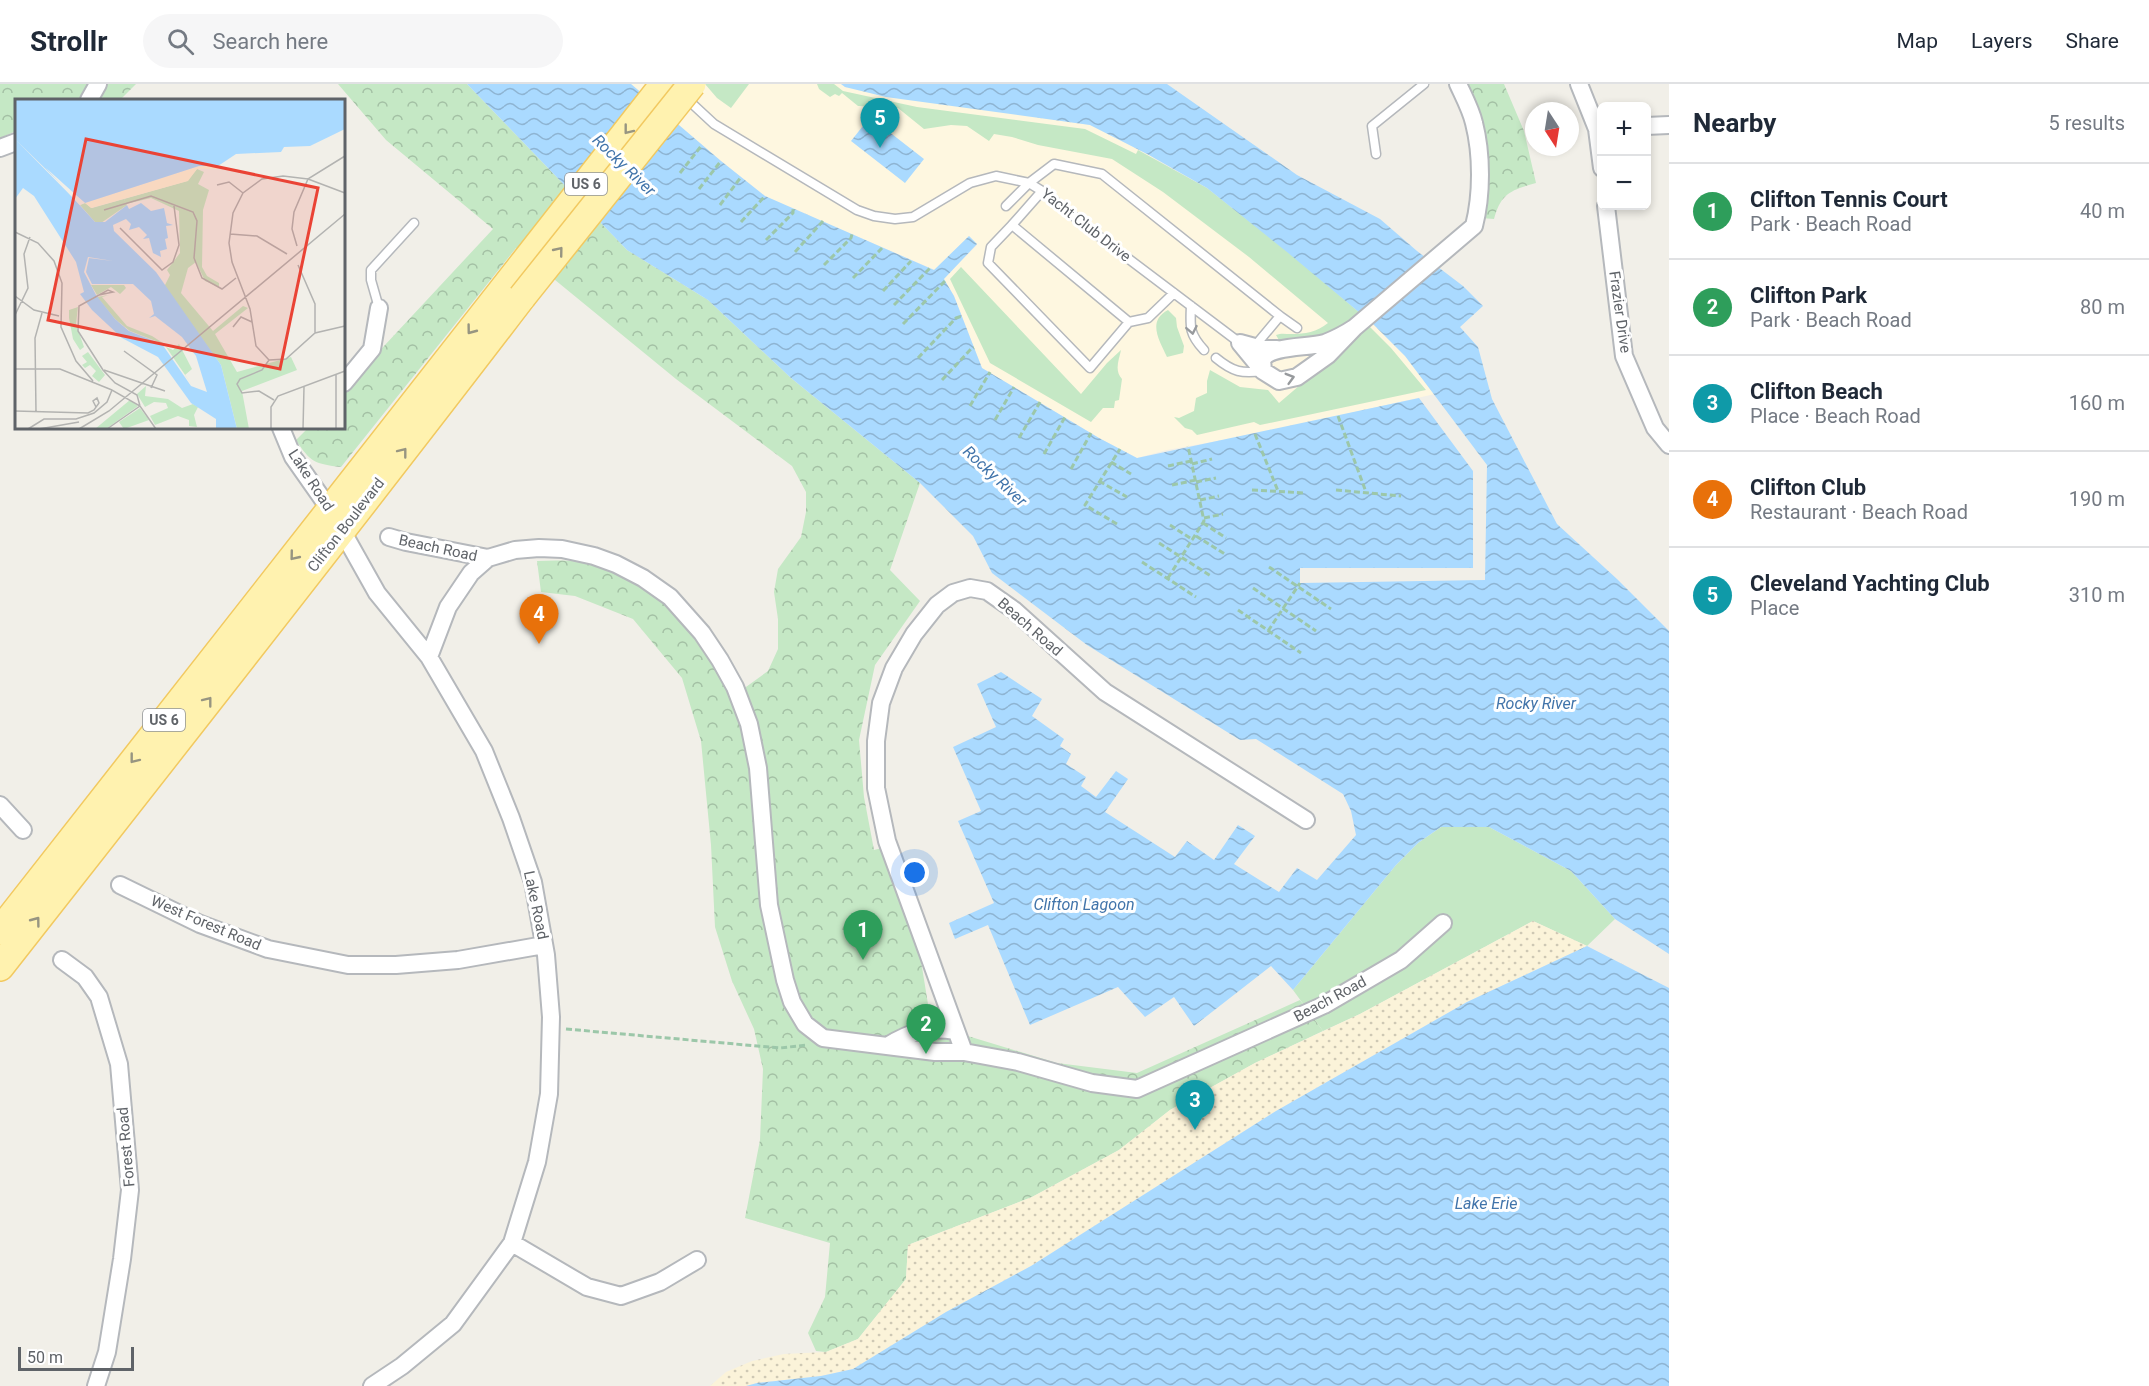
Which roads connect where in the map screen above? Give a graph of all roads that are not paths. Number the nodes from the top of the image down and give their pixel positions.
1 (98, 84) edge
2 (1424, 84) edge
3 (1458, 84) edge
4 (1579, 84) edge
5 (678, 86) edge
6 (90, 99) edge
7 (1597, 124) edge
8 (1669, 125) edge
9 (1651, 126) edge
10 (15, 142) edge
11 (0, 148) edge
12 (1376, 154) dead end
13 (1029, 183) junction
14 (1042, 190) junction
15 (1006, 206) dead end
16 (1606, 210) edge
17 (414, 223) dead end
18 (1012, 225) junction
19 (1174, 293) junction
20 (1191, 306) junction
21 (379, 308) joint
22 (1280, 316) junction
23 (1129, 322) junction
24 (1297, 328) dead end
25 (1354, 328) junction
26 (1247, 345) junction
27 (1278, 349) junction
28 (1204, 350) dead end
29 (1216, 358) dead end
30 (1263, 371) junction
31 (345, 383) edge
32 (281, 429) edge
33 (1669, 445) edge
34 (336, 521) junction
35 (389, 537) dead end
36 (488, 558) junction
37 (429, 657) junction
38 (0, 805) edge
39 (1306, 820) dead end
40 (23, 830) dead end
41 (120, 885) dead end
42 (1443, 923) dead end
43 (0, 931) edge
44 (544, 945) junction
45 (62, 960) dead end
46 (0, 967) edge
47 (956, 1030) junction
48 (887, 1046) junction
49 (964, 1052) junction
50 (512, 1243) junction
51 (697, 1260) dead end
52 (96, 1386) edge
53 (372, 1386) edge

1 - 6 street
2 - 12 lane
3 - 25 street
4 - 7 street
5 - 13 lane, Yacht Club Drive
5 - 34 main road, Clifton Boulevard / US 6, bridge
8 - 9 street
10 - 11 street
13 - 14 lane, Yacht Club Drive
13 - 15 lane
13 - 22 lane
14 - 18 lane
14 - 19 lane, Yacht Club Drive
16 - 33 street, Frazier Drive
17 - 21 lane
18 - 23 lane
18 - 23 lane
19 - 20 lane, Yacht Club Drive
19 - 23 lane
20 - 26 lane, Yacht Club Drive
20 -> 28 lane
21 - 31 street
22 - 24 lane
22 - 26 lane
25 - 27 street
30 -> 25 street
26 - 27 street
26 - 30 street, Yacht Club Drive
27 - 30 street
29 - 30 lane
32 - 34 street, Lake Road
34 - 37 street, Lake Road
34 -> 43 main road, Clifton Boulevard / US 6
46 -> 34 main road, Clifton Boulevard / US 6
35 - 36 street, Beach Road
36 - 37 street, Beach Road
36 - 48 street, Beach Road
37 - 44 street, Lake Road
38 - 40 street
39 - 47 street, Beach Road
41 - 44 street, West Forest Road
42 - 49 street, Beach Road
44 - 50 street, Lake Road
45 - 52 street, Forest Road
47 - 48 street
47 - 49 street, Beach Road
48 - 49 street, Beach Road
50 - 51 street
50 - 53 street, Lake Road

